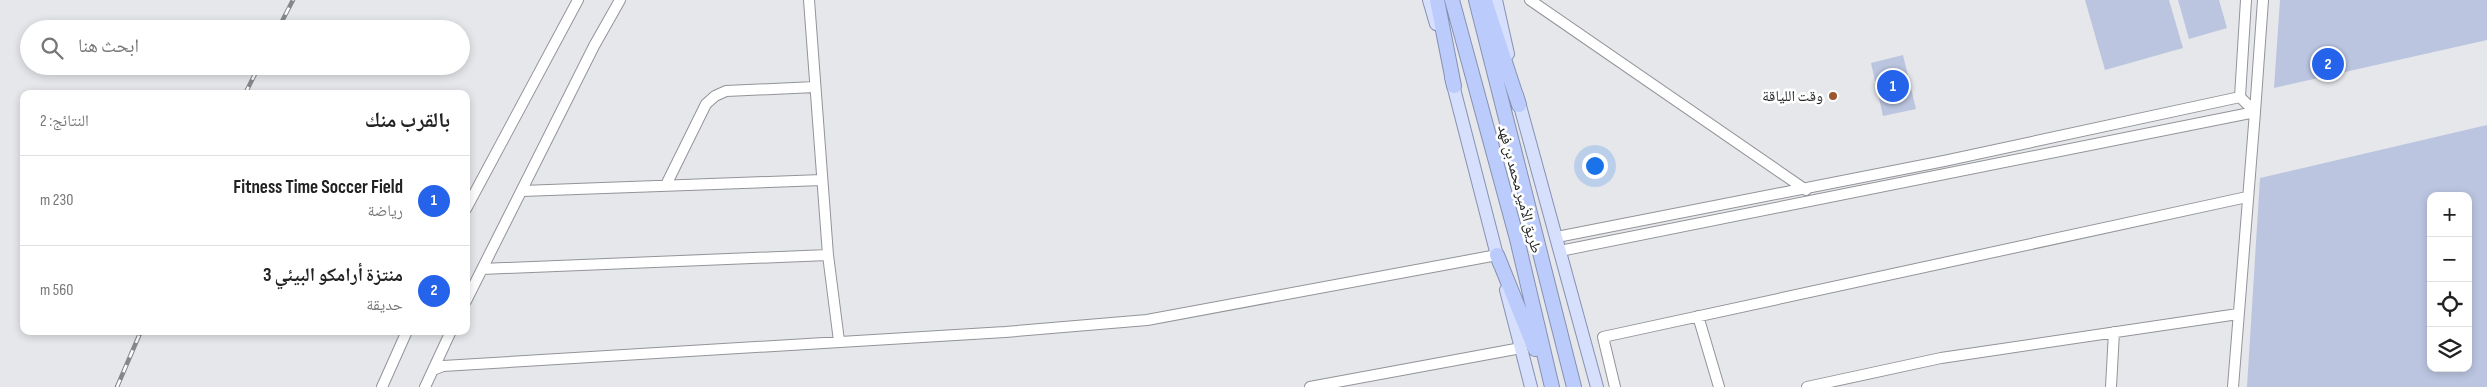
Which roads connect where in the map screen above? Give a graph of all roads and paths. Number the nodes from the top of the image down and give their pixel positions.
1 (578, 0) edge
2 (620, 0) edge
3 (809, 0) edge
4 (1429, 0) edge
5 (1436, 0) edge
6 (1452, 0) edge
7 (1476, 0) edge
8 (1485, 0) edge
9 (1496, 0) edge
10 (1530, 0) edge
11 (2246, 0) edge
12 (2263, 0) edge
13 (1454, 86) junction
14 (815, 87) junction
15 (2240, 97) junction
16 (1519, 105) junction
17 (2255, 112) junction
18 (822, 180) junction
19 (666, 185) junction
20 (1805, 188) junction
21 (522, 191) junction
22 (2247, 197) junction
23 (1816, 200) junction
24 (470, 202) edge
25 (1557, 237) junction
26 (1560, 251) junction
27 (828, 254) junction
28 (1497, 255) junction
29 (482, 269) junction
30 (470, 293) edge
31 (2238, 314) junction
32 (1698, 316) junction
33 (2114, 332) junction
34 (405, 335) edge
35 (449, 335) edge
36 (839, 342) junction
37 (1521, 348) junction
38 (433, 370) junction
39 (1838, 383) edge
40 (382, 387) edge
41 (425, 387) edge
42 (1310, 387) edge
43 (1531, 387) edge
44 (1548, 387) edge
45 (1552, 387) edge
46 (1574, 387) edge
47 (1597, 387) edge
48 (1615, 387) edge
49 (1719, 387) edge
50 (1807, 387) edge
51 (2111, 387) edge
52 (2233, 387) edge

1 - 24 street
2 - 21 street
3 - 14 street
4 - 13 main road
5 - 13 highway
6 - 45 highway, طريق الأمير محمد بن فهد
7 - 46 highway, طريق الأمير محمد بن فهد
8 - 16 highway
9 - 16 main road
10 - 20 street
11 - 15 street
12 - 17 street
13 - 28 main road
14 - 18 street
14 - 19 street
15 - 17 street
15 - 20 street
16 - 25 main road
17 - 22 street
17 - 23 street
18 - 19 street
18 - 27 street
19 - 21 street
20 - 23 street
20 - 25 street
21 - 29 street
22 - 31 street
22 - 32 street
23 - 26 street
25 - 26 main road
26 - 47 main road
27 - 29 street
27 - 36 street
28 - 36 street
28 - 37 main road
28 - 44 highway
29 - 30 street
31 - 33 street
31 - 52 street
32 - 48 street
32 - 49 street
33 - 39 street
33 - 51 street
34 - 40 street
35 - 38 street
36 - 38 street
37 - 42 street
37 - 43 main road
38 - 41 street
39 - 50 street

